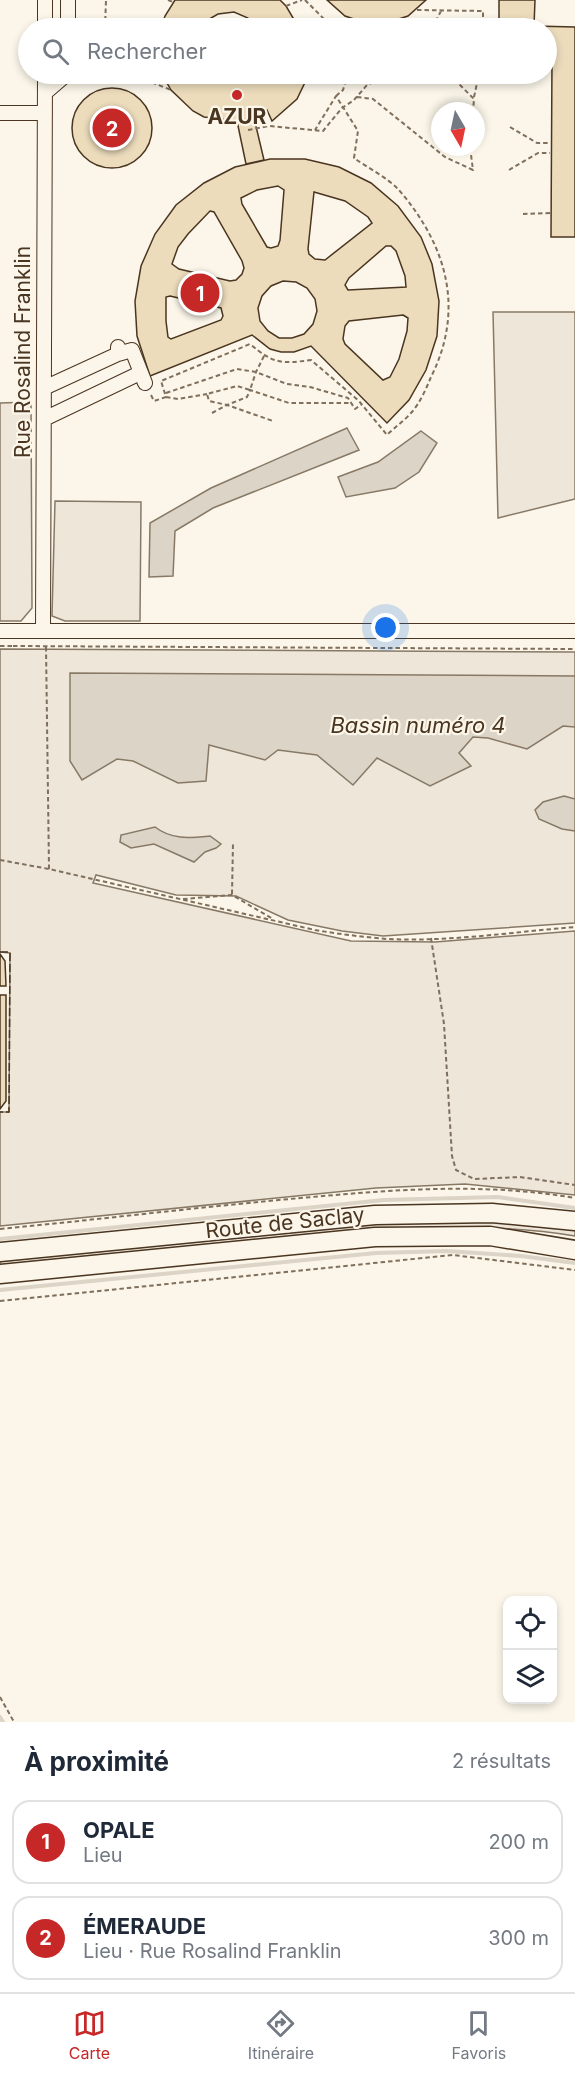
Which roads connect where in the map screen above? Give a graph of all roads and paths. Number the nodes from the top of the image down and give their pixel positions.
1 (45, 0) edge
2 (68, 0) edge
3 (106, 0) edge
4 (168, 0) edge
5 (304, 0) edge
6 (173, 2) dead end
7 (286, 6) dead end
8 (417, 10) dead end
9 (441, 11) junction
10 (45, 18) edge
11 (68, 18) edge
12 (105, 18) edge
13 (324, 18) edge
14 (438, 18) edge
15 (483, 18) edge
16 (45, 84) edge
17 (55, 84) edge
18 (156, 84) edge
19 (345, 84) edge
20 (369, 84) edge
21 (459, 84) edge
22 (476, 84) edge
23 (171, 90) dead end
24 (45, 93) junction
25 (336, 96) junction
26 (357, 97) junction
27 (474, 99) junction
28 (474, 102) edge
29 (342, 108) junction
30 (0, 113) edge
31 (45, 113) junction
32 (510, 127) dead end
33 (248, 130) dead end
34 (315, 130) junction
35 (550, 143) dead end
36 (431, 145) edge
37 (550, 153) dead end
38 (445, 156) edge
39 (471, 156) edge
40 (509, 170) dead end
41 (550, 213) dead end
42 (523, 214) dead end
43 (264, 356) junction
44 (256, 372) junction
45 (141, 378) junction
46 (44, 388) junction
47 (250, 390) junction
48 (166, 393) junction
49 (207, 394) junction
50 (166, 397) junction
51 (351, 403) junction
52 (361, 404) junction
53 (228, 405) junction
54 (212, 413) dead end
55 (44, 419) junction
56 (273, 421) dead end
57 (6, 631) edge
58 (43, 631) junction
59 (575, 631) edge
60 (13, 646) dead end
61 (45, 646) junction
62 (575, 649) edge
63 (233, 843) dead end
64 (0, 860) edge
65 (49, 869) junction
66 (232, 895) junction
67 (178, 900) junction
68 (275, 921) junction
69 (575, 927) edge
70 (431, 939) junction
71 (575, 1185) edge
72 (575, 1198) edge
73 (575, 1221) edge
74 (0, 1229) edge
75 (575, 1250) edge
76 (0, 1252) edge
77 (575, 1270) edge
78 (0, 1274) edge
79 (0, 1301) edge
80 (0, 1697) edge
81 (14, 1722) edge

1 - 10 street
2 - 11 street
3 - 12 path
4 - 6 path
5 - 7 path
5 - 13 path
8 - 9 path
9 - 14 path
9 - 15 path
16 - 24 street, Rue Rosalind Franklin
17 - 24 street
18 - 23 path
19 - 25 path
20 - 26 path
21 - 27 path
22 - 27 path
24 - 31 street, Rue Rosalind Franklin
25 - 29 path
25 - 34 path
26 - 29 path
26 - 36 path
27 - 28 path
29 - 34 path
29 - 52 path
30 - 31 street
31 - 46 street, Rue Rosalind Franklin
32 - 35 path
33 - 34 path
37 - 40 path
38 - 39 path
41 - 42 path
43 - 44 path
43 - 48 path
43 - 52 path
44 - 47 path
44 - 48 path
44 - 51 path
45 - 46 street
45 - 50 path
45 - 55 street
46 - 55 street, Rue Rosalind Franklin
47 - 49 path
47 - 51 path
47 - 53 path
48 - 50 path
49 - 50 path
49 - 53 path
51 - 52 path
53 - 54 path
53 - 56 path
55 - 58 street, Rue Rosalind Franklin
57 - 58 street
58 - 59 street
60 - 61 path
61 - 62 path
61 - 65 path
63 - 66 path
64 - 65 path
65 - 67 path
66 - 67 path
66 - 68 path
67 - 68 path
68 - 70 path
69 - 70 path
70 - 71 path
72 - 74 path
73 - 76 main road, Route de Saclay
75 - 78 main road, Route de Saclay
77 - 79 path
80 - 81 path

